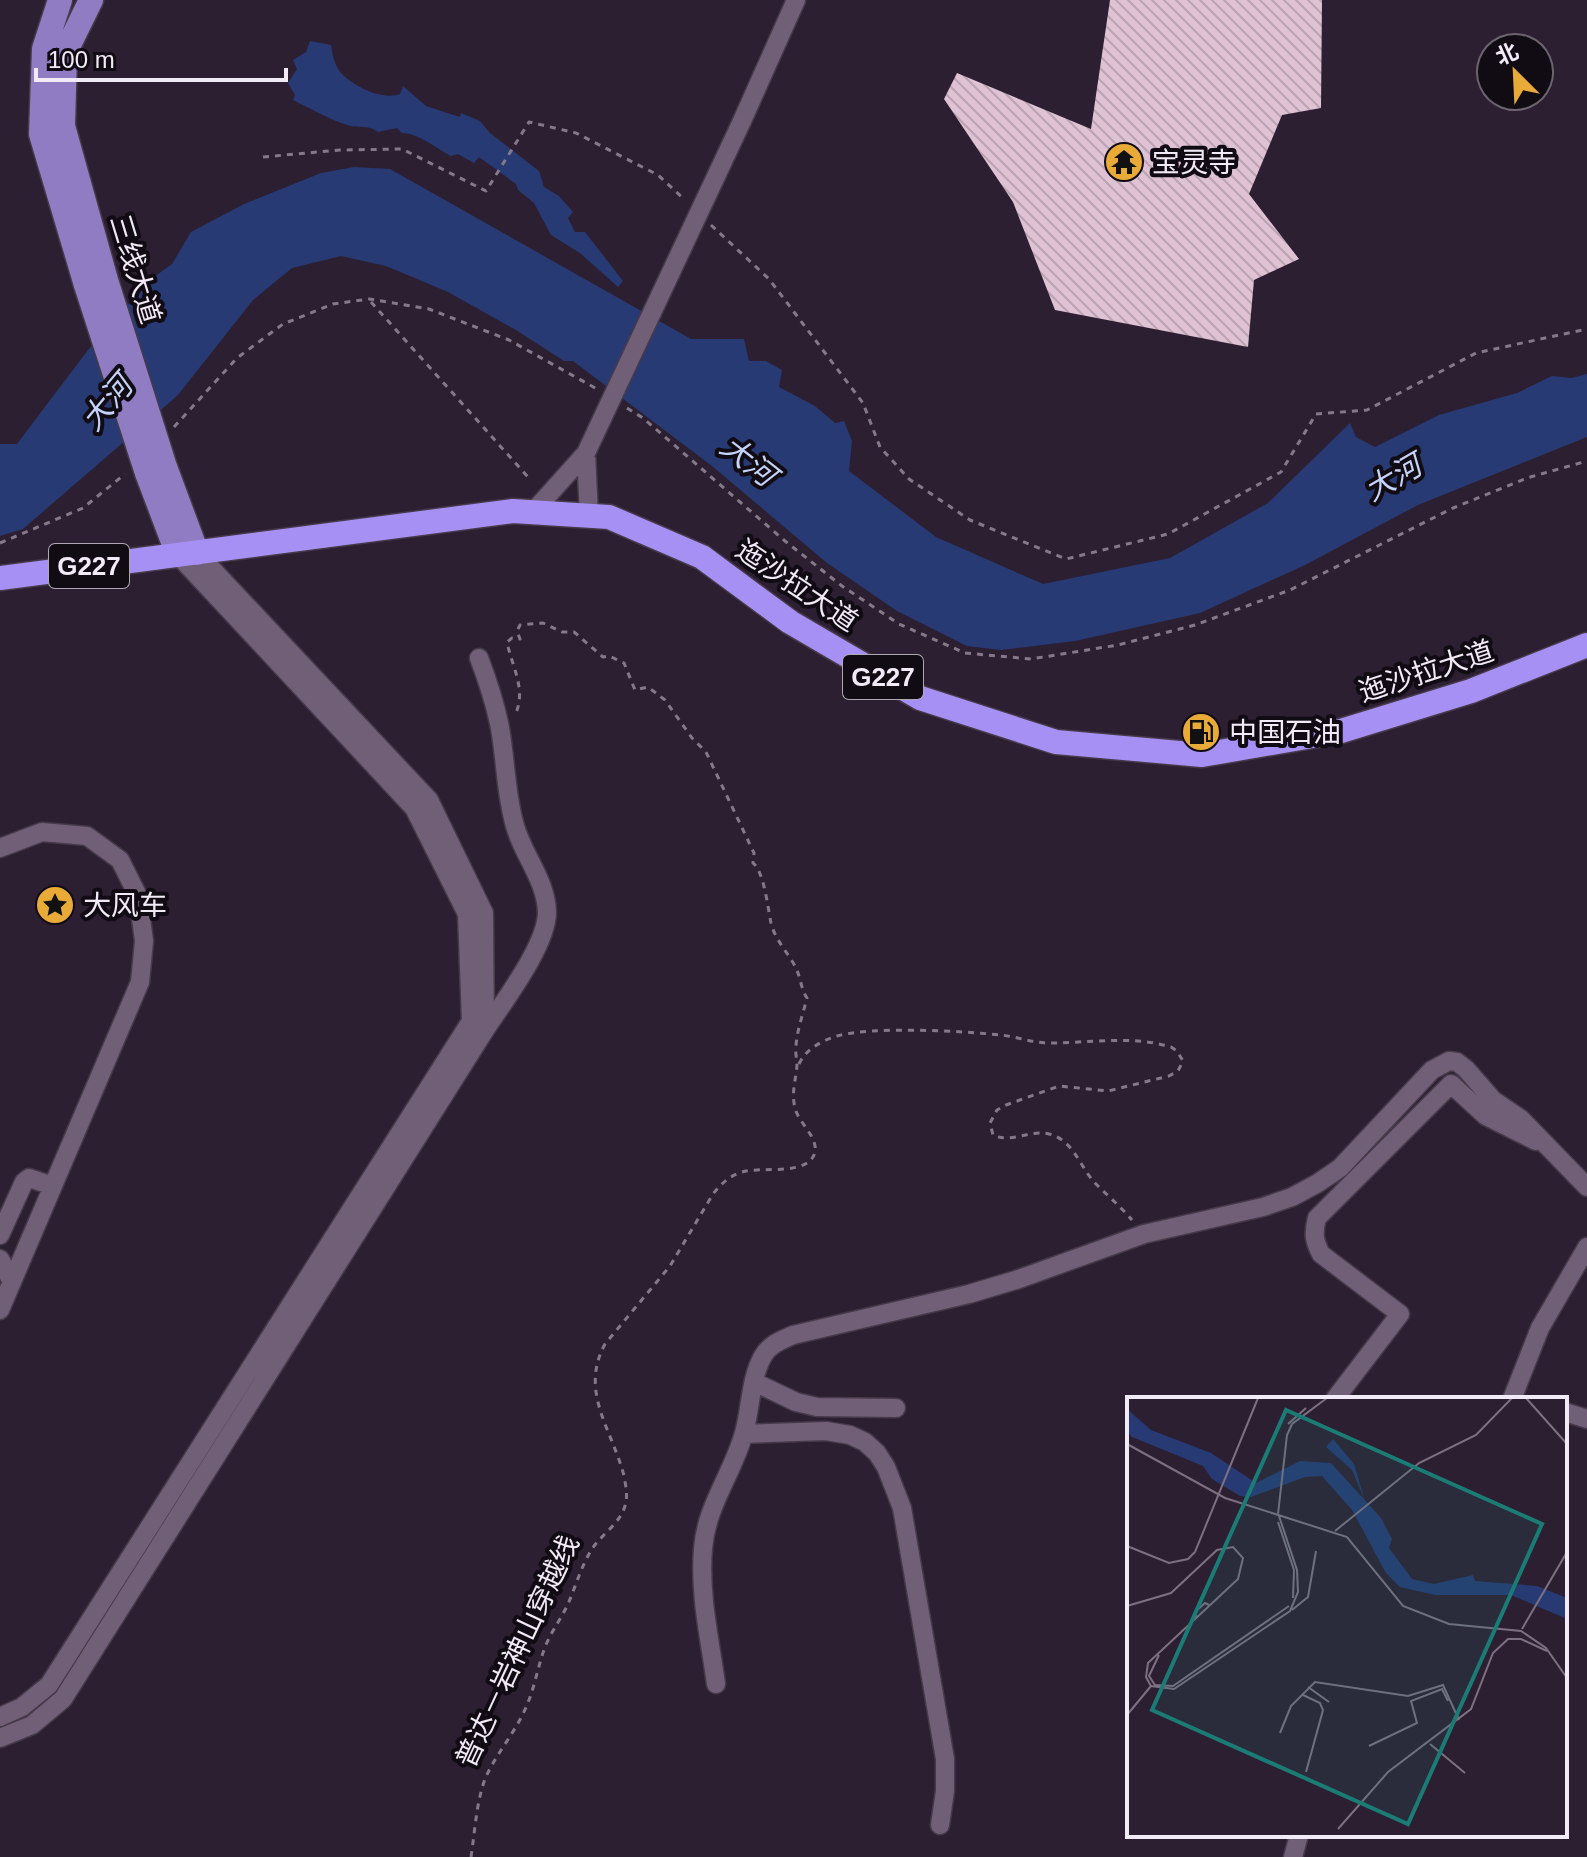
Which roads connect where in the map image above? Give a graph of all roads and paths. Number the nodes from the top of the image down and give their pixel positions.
1 (60, 0) edge
2 (91, 0) edge
3 (796, 0) edge
4 (263, 157) dead end
5 (691, 206) dead end
6 (702, 216) dead end
7 (96, 283) junction
8 (369, 299) junction
9 (1587, 329) edge
10 (605, 394) dead end
11 (617, 402) dead end
12 (171, 430) dead end
13 (586, 453) junction
14 (1587, 461) edge
15 (146, 471) junction
16 (528, 477) dead end
17 (533, 512) junction
18 (589, 516) junction
19 (0, 543) edge
20 (188, 554) junction
21 (0, 578) edge
22 (1587, 645) edge
23 (479, 658) dead end
24 (500, 725) junction
25 (0, 848) edge
26 (485, 1030) junction
27 (797, 1067) junction
28 (1548, 1147) junction
29 (53, 1186) junction
30 (1587, 1187) edge
31 (1144, 1234) junction
32 (0, 1235) edge
33 (1587, 1247) edge
34 (0, 1259) edge
35 (11, 1286) junction
36 (0, 1311) edge
37 (754, 1382) junction
38 (1337, 1397) edge
39 (1518, 1397) edge
40 (896, 1408) dead end
41 (1567, 1413) edge
42 (1587, 1419) edge
43 (744, 1434) junction
44 (716, 1684) dead end
45 (0, 1717) edge
46 (0, 1738) edge
47 (940, 1825) dead end
48 (1298, 1837) edge
49 (471, 1857) edge
50 (1293, 1857) edge

1 - 7 main road, 三线大道
2 - 7 main road, 三线大道
3 - 13 street, bridge
4 - 5 path
6 - 9 path
7 - 15 main road, 三线大道, bridge
8 - 10 path
8 - 12 path
8 - 16 path
11 - 14 path
13 - 17 street
13 - 18 street
15 - 19 path
15 - 20 main road, 三线大道
17 - 18 highway, 迤沙拉大道 / G227
17 - 20 highway, 迤沙拉大道 / G227
18 - 22 highway, 迤沙拉大道 / G227
20 - 21 highway, 迤沙拉大道 / G227
20 - 26 street
20 - 45 street
23 - 24 street
24 - 26 street
24 - 27 path, 普达－岩神山穿越线
25 - 29 street
26 - 46 street
27 - 31 path
27 - 49 path, 普达－岩神山穿越线
28 - 30 street
28 - 31 street
28 - 38 street
29 - 32 street
29 - 35 street
31 - 37 street
33 - 39 street
34 - 35 street
35 - 36 street
37 - 40 street
37 - 43 street
41 - 42 street
43 - 44 street
43 - 47 street
48 - 50 street

